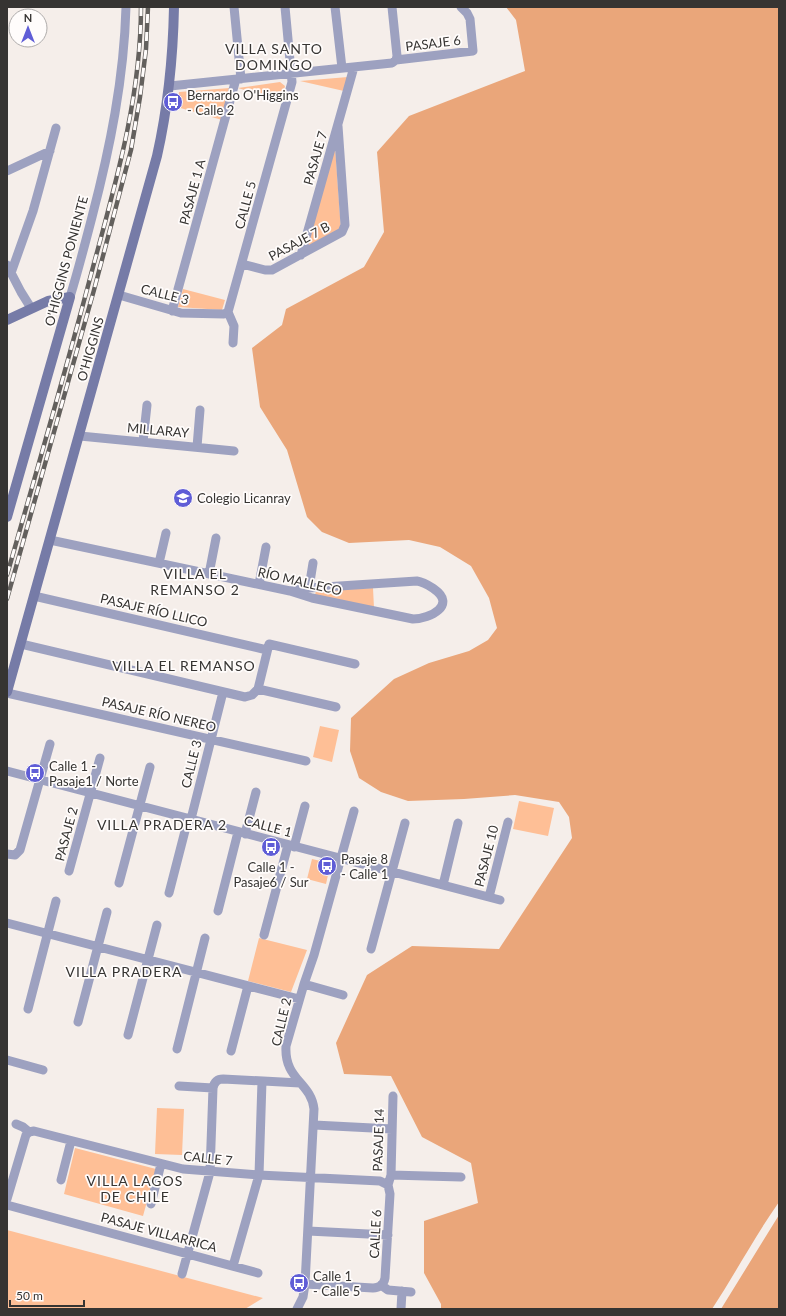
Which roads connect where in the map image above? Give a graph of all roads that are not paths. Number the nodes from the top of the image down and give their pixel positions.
1 (126, 7) edge
2 (174, 7) edge
3 (234, 7) edge
4 (285, 7) edge
5 (335, 7) edge
6 (392, 7) edge
7 (460, 7) edge
8 (396, 60) junction
9 (354, 67) junction
10 (342, 68) junction
11 (292, 73) junction
12 (238, 79) junction
13 (170, 86) junction
14 (338, 126) junction
15 (56, 128) dead end
16 (50, 151) junction
17 (7, 172) edge
18 (301, 255) junction
19 (242, 264) junction
20 (9, 269) edge
21 (119, 295) junction
22 (70, 297) junction
23 (31, 308) junction
24 (172, 311) junction
25 (228, 312) junction
26 (7, 320) edge
27 (233, 343) dead end
28 (147, 405) dead end
29 (200, 410) dead end
30 (80, 436) junction
31 (143, 442) junction
32 (197, 447) junction
33 (234, 451) dead end
34 (7, 517) edge
35 (166, 533) dead end
36 (216, 538) dead end
37 (50, 540) junction
38 (266, 547) dead end
39 (159, 563) junction
40 (313, 563) dead end
41 (209, 574) junction
42 (259, 584) junction
43 (309, 588) junction
44 (290, 591) junction
45 (34, 596) junction
46 (20, 644) junction
47 (268, 647) junction
48 (355, 664) dead end
49 (258, 689) junction
50 (7, 692) edge
51 (222, 692) junction
52 (336, 707) dead end
53 (211, 739) junction
54 (50, 744) dead end
55 (100, 758) dead end
56 (306, 761) dead end
57 (150, 767) dead end
58 (7, 771) edge
59 (40, 779) junction
60 (256, 792) dead end
61 (91, 793) junction
62 (139, 806) junction
63 (305, 806) dead end
64 (354, 811) dead end
65 (191, 819) junction
66 (508, 822) dead end
67 (458, 823) dead end
68 (405, 824) dead end
69 (241, 833) junction
70 (291, 846) junction
71 (7, 854) edge
72 (340, 859) junction
73 (70, 871) dead end
74 (392, 872) junction
75 (118, 883) dead end
76 (443, 885) junction
77 (169, 893) dead end
78 (489, 897) junction
79 (500, 900) dead end
80 (56, 901) dead end
81 (218, 911) dead end
82 (107, 912) dead end
83 (7, 923) edge
84 (157, 925) dead end
85 (48, 933) junction
86 (264, 935) dead end
87 (205, 938) dead end
88 (98, 946) junction
89 (370, 949) dead end
90 (148, 960) junction
91 (196, 972) junction
92 (304, 984) junction
93 (248, 986) junction
94 (343, 995) dead end
95 (299, 999) junction
96 (28, 1009) dead end
97 (78, 1022) dead end
98 (128, 1035) dead end
99 (177, 1049) dead end
100 (231, 1051) dead end
101 (7, 1060) edge
102 (43, 1070) dead end
103 (262, 1081) junction
104 (300, 1083) junction
105 (180, 1086) dead end
106 (213, 1088) junction
107 (393, 1096) dead end
108 (16, 1124) dead end
109 (314, 1125) junction
110 (392, 1129) junction
111 (29, 1132) junction
112 (71, 1141) junction
113 (161, 1164) junction
114 (210, 1172) junction
115 (259, 1175) junction
116 (391, 1175) junction
117 (461, 1177) dead end
118 (311, 1178) junction
119 (61, 1180) dead end
120 (388, 1185) junction
121 (7, 1199) edge
122 (151, 1204) dead end
123 (7, 1205) edge
124 (308, 1231) junction
125 (388, 1235) junction
126 (188, 1254) junction
127 (233, 1266) junction
128 (258, 1273) dead end
129 (182, 1274) dead end
130 (306, 1284) junction
131 (382, 1285) junction
132 (298, 1309) edge
133 (401, 1309) edge

1 - 22 street, O'HIGGINS PONIENTE
2 - 13 street, O'HIGGINS
3 - 12 street
4 - 11 street
5 - 10 street
6 - 8 street
7 - 8 street, PASAJE 6
8 - 9 street
9 - 10 street
9 - 14 street, PASAJE 7
10 - 11 street
11 - 12 street
11 - 19 street, CALLE 5
12 - 13 street
12 - 24 street, PASAJE 1 A
13 - 21 street, O'HIGGINS
14 - 18 street, PASAJE 7
14 - 18 street, PASAJE 7 B
15 - 16 street
16 - 17 street
16 - 20 street
18 - 19 street, PASAJE 7 B
19 - 25 street, CALLE 5
20 - 23 street
21 - 24 street, CALLE 3
21 - 30 street, O'HIGGINS
22 - 23 street
22 - 34 street, O'HIGGINS PONIENTE
23 - 26 street
24 - 25 street, CALLE 3
25 - 27 street
28 - 31 street
29 - 32 street
30 - 31 street, MILLARAY
30 - 37 street, O'HIGGINS
31 - 32 street, MILLARAY
32 - 33 street, MILLARAY
35 - 39 street
36 - 41 street
37 - 39 street, RÍO MALLECO
37 - 45 street, O'HIGGINS
38 - 42 street
39 - 41 street, RÍO MALLECO
40 - 43 street
41 - 42 street, RÍO MALLECO
42 - 44 street, RÍO MALLECO
43 - 44 street
43 - 44 street, RÍO MALLECO
45 - 46 street, O'HIGGINS
45 - 47 street, PASAJE RÍO LLICO
46 - 50 street, O'HIGGINS
46 - 51 street
47 - 48 street, PASAJE RÍO LLICO
47 - 49 street
49 - 51 street
49 - 52 street
50 - 53 street, PASAJE RÍO NEREO
51 - 53 street, CALLE 3
53 - 56 street, PASAJE RÍO NEREO
53 - 65 street, CALLE 3
54 - 59 street
55 - 61 street, PASAJE 2
57 - 62 street
58 - 59 street, CALLE 1
59 - 61 street, CALLE 1
59 - 71 street
60 - 69 street
61 - 62 street, CALLE 1
61 - 73 street, PASAJE 2
62 - 65 street, CALLE 1
62 - 75 street
63 - 70 street
64 - 72 street
65 - 69 street, CALLE 1
65 - 77 street, CALLE 3
66 - 78 street, PASAJE 10
67 - 76 street
68 - 74 street
69 - 70 street, CALLE 1
69 - 81 street
70 - 72 street, CALLE 1
70 - 86 street
72 - 74 street, CALLE 1
72 - 92 street, CALLE 2
74 - 76 street, CALLE 1
74 - 89 street
76 - 78 street, CALLE 1
78 - 79 street, CALLE 1
80 - 85 street
82 - 88 street
83 - 85 street
84 - 90 street
85 - 88 street
85 - 96 street
87 - 91 street
88 - 90 street
88 - 97 street
90 - 91 street
90 - 98 street
91 - 93 street
91 - 99 street
92 - 94 street
92 - 95 street, CALLE 2
93 - 95 street
93 - 100 street
95 - 104 street, CALLE 2
101 - 102 street
103 - 104 street
103 - 106 street
103 - 115 street
104 - 109 street, CALLE 2
105 - 106 street
106 - 114 street
107 - 110 street, PASAJE 14
108 - 111 street, CALLE 7
109 - 110 street
109 - 118 street, CALLE 2
110 - 116 street, PASAJE 14
111 - 112 street, CALLE 7
111 - 121 street
112 - 113 street, CALLE 7
112 - 119 street
113 - 114 street, CALLE 7
113 - 122 street
114 - 115 street, CALLE 7
114 - 126 street
115 - 118 street, CALLE 7
115 - 127 street
116 - 117 street
116 - 120 street, PASAJE 14
118 - 120 street, CALLE 7
118 - 124 street, CALLE 2
120 - 125 street, CALLE 6
123 - 126 street, PASAJE VILLARRICA
124 - 125 street
124 - 130 street, CALLE 2
125 - 131 street, CALLE 6
126 - 127 street, PASAJE VILLARRICA
126 - 129 street
127 - 128 street, PASAJE VILLARRICA
130 - 131 street
130 - 132 street
131 - 133 street

